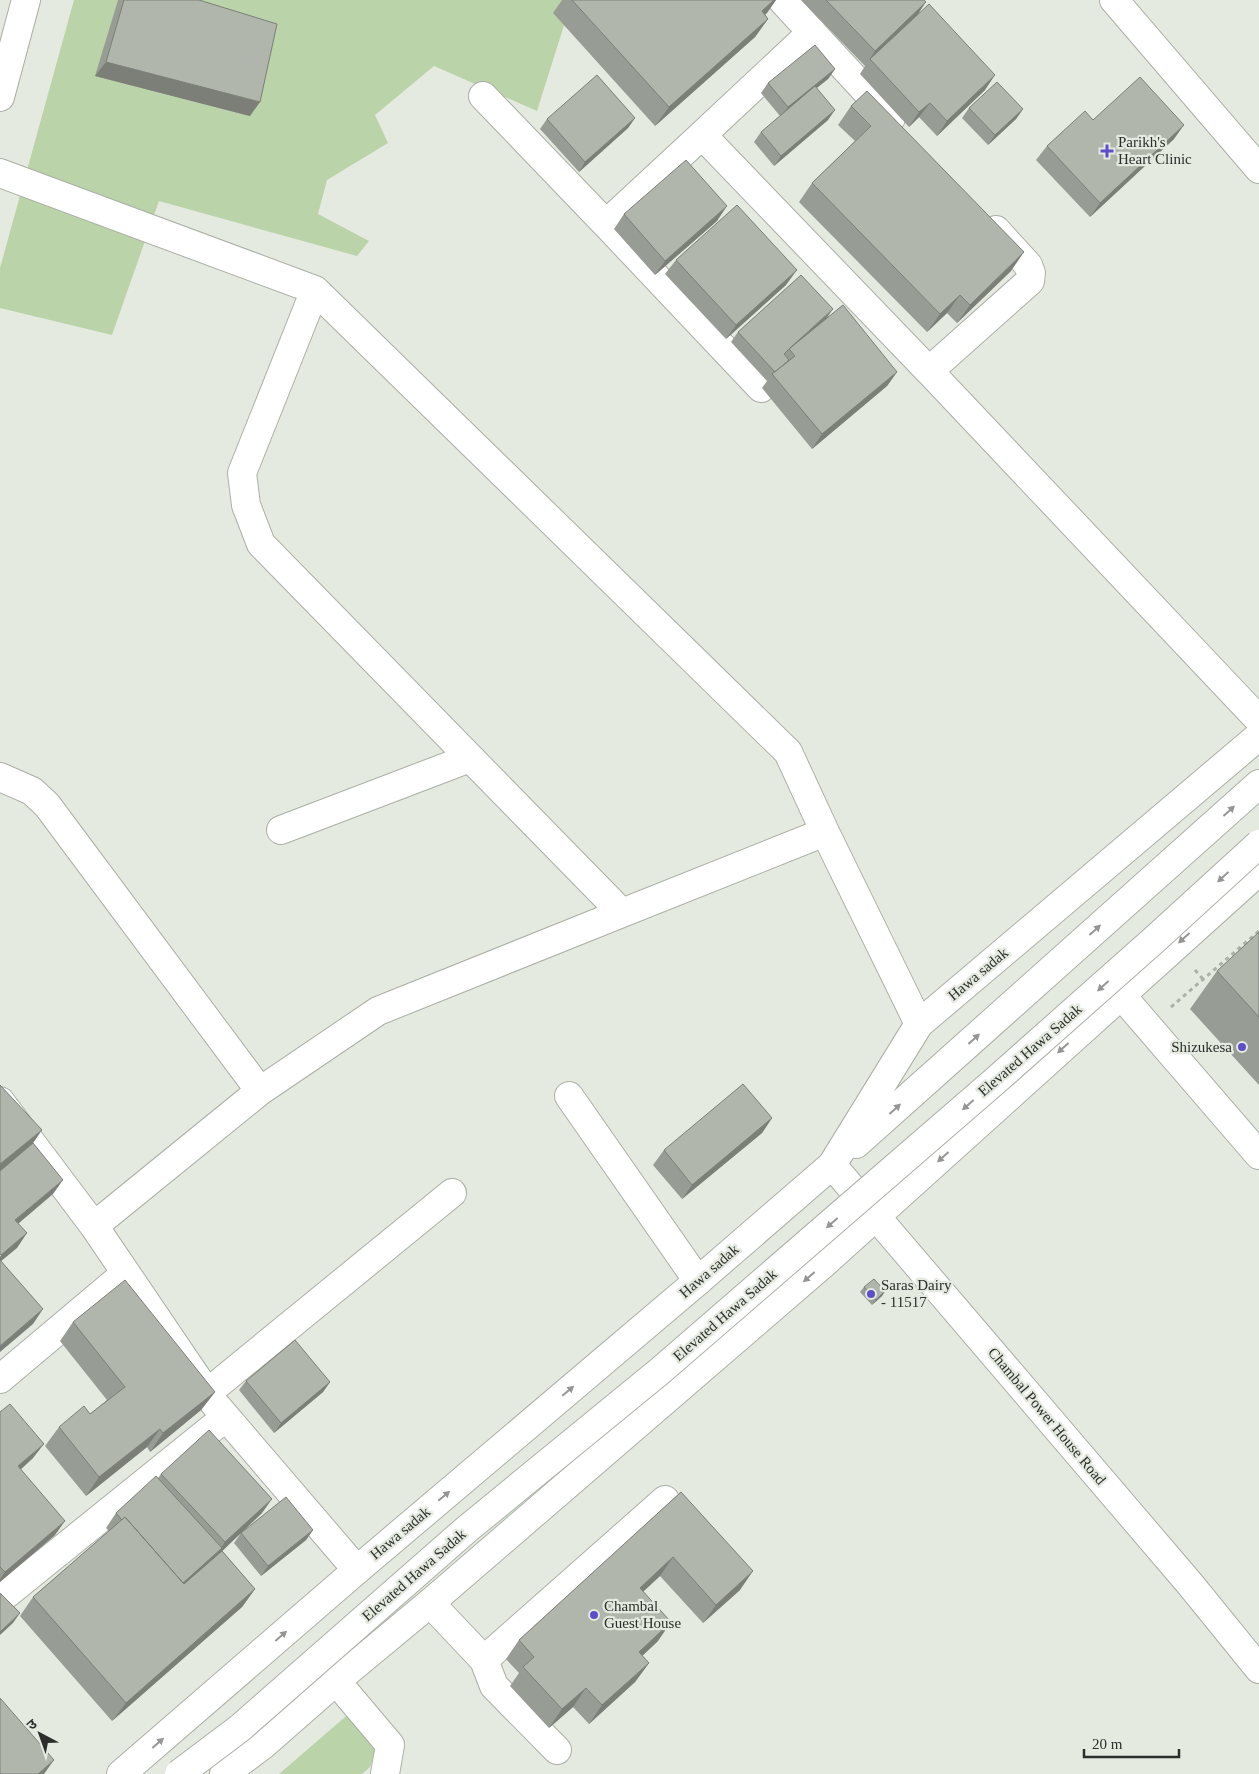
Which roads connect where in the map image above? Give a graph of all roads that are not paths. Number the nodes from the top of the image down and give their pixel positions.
1 (26, 0) edge
2 (782, 0) edge
3 (1114, 0) edge
4 (812, 32) junction
5 (483, 96) dead end
6 (0, 97) edge
7 (906, 134) edge
8 (702, 135) junction
9 (1259, 169) edge
10 (0, 173) edge
11 (981, 214) edge
12 (606, 224) junction
13 (315, 290) junction
14 (929, 371) junction
15 (761, 388) dead end
16 (1259, 720) edge
17 (1259, 736) edge
18 (470, 758) junction
19 (0, 778) edge
20 (1259, 784) edge
21 (281, 830) dead end
22 (825, 832) junction
23 (1259, 844) edge
24 (1259, 871) edge
25 (622, 913) junction
26 (1121, 996) junction
27 (919, 1024) junction
28 (260, 1091) junction
29 (569, 1096) dead end
30 (0, 1101) edge
31 (1259, 1154) edge
32 (832, 1165) junction
33 (452, 1192) dead end
34 (877, 1217) junction
35 (94, 1226) junction
36 (126, 1272) junction
37 (698, 1281) junction
38 (0, 1379) edge
39 (207, 1393) junction
40 (226, 1417) junction
41 (665, 1500) dead end
42 (357, 1570) junction
43 (4, 1596) edge
44 (430, 1603) junction
45 (484, 1660) junction
46 (1259, 1669) edge
47 (336, 1681) junction
48 (557, 1750) dead end
49 (121, 1774) edge
50 (179, 1774) edge
51 (224, 1774) edge
52 (385, 1774) edge

1 - 6 street
2 - 4 street
3 - 9 street
4 - 7 street
4 - 8 street
5 - 12 street
8 - 12 street
8 - 14 street
10 - 13 street
11 - 14 street
12 - 15 street
13 - 18 street
13 - 22 street
14 - 16 street
17 - 27 street, Hawa sadak
18 - 21 street
18 - 25 street
19 - 28 street
32 -> 20 street
22 - 25 street
22 - 27 street
23 -> 50 street, Elevated Hawa Sadak, bridge
24 -> 26 street
25 - 28 street
26 - 31 street
26 -> 34 street
27 - 32 street, Hawa sadak
28 - 35 street
29 - 37 street
30 - 35 street
32 - 34 street, Chambal Power House Road
32 - 37 street, Hawa sadak
33 - 39 street
34 -> 44 street
34 - 46 street, Chambal Power House Road
35 - 36 street
36 - 38 street
36 - 39 street
42 -> 37 street, Hawa sadak
39 - 40 street
40 - 42 street
40 - 43 street
41 - 45 street
49 -> 42 street, Hawa sadak
44 - 45 street
44 - 47 street
45 - 48 street
47 - 51 street
47 - 52 street

